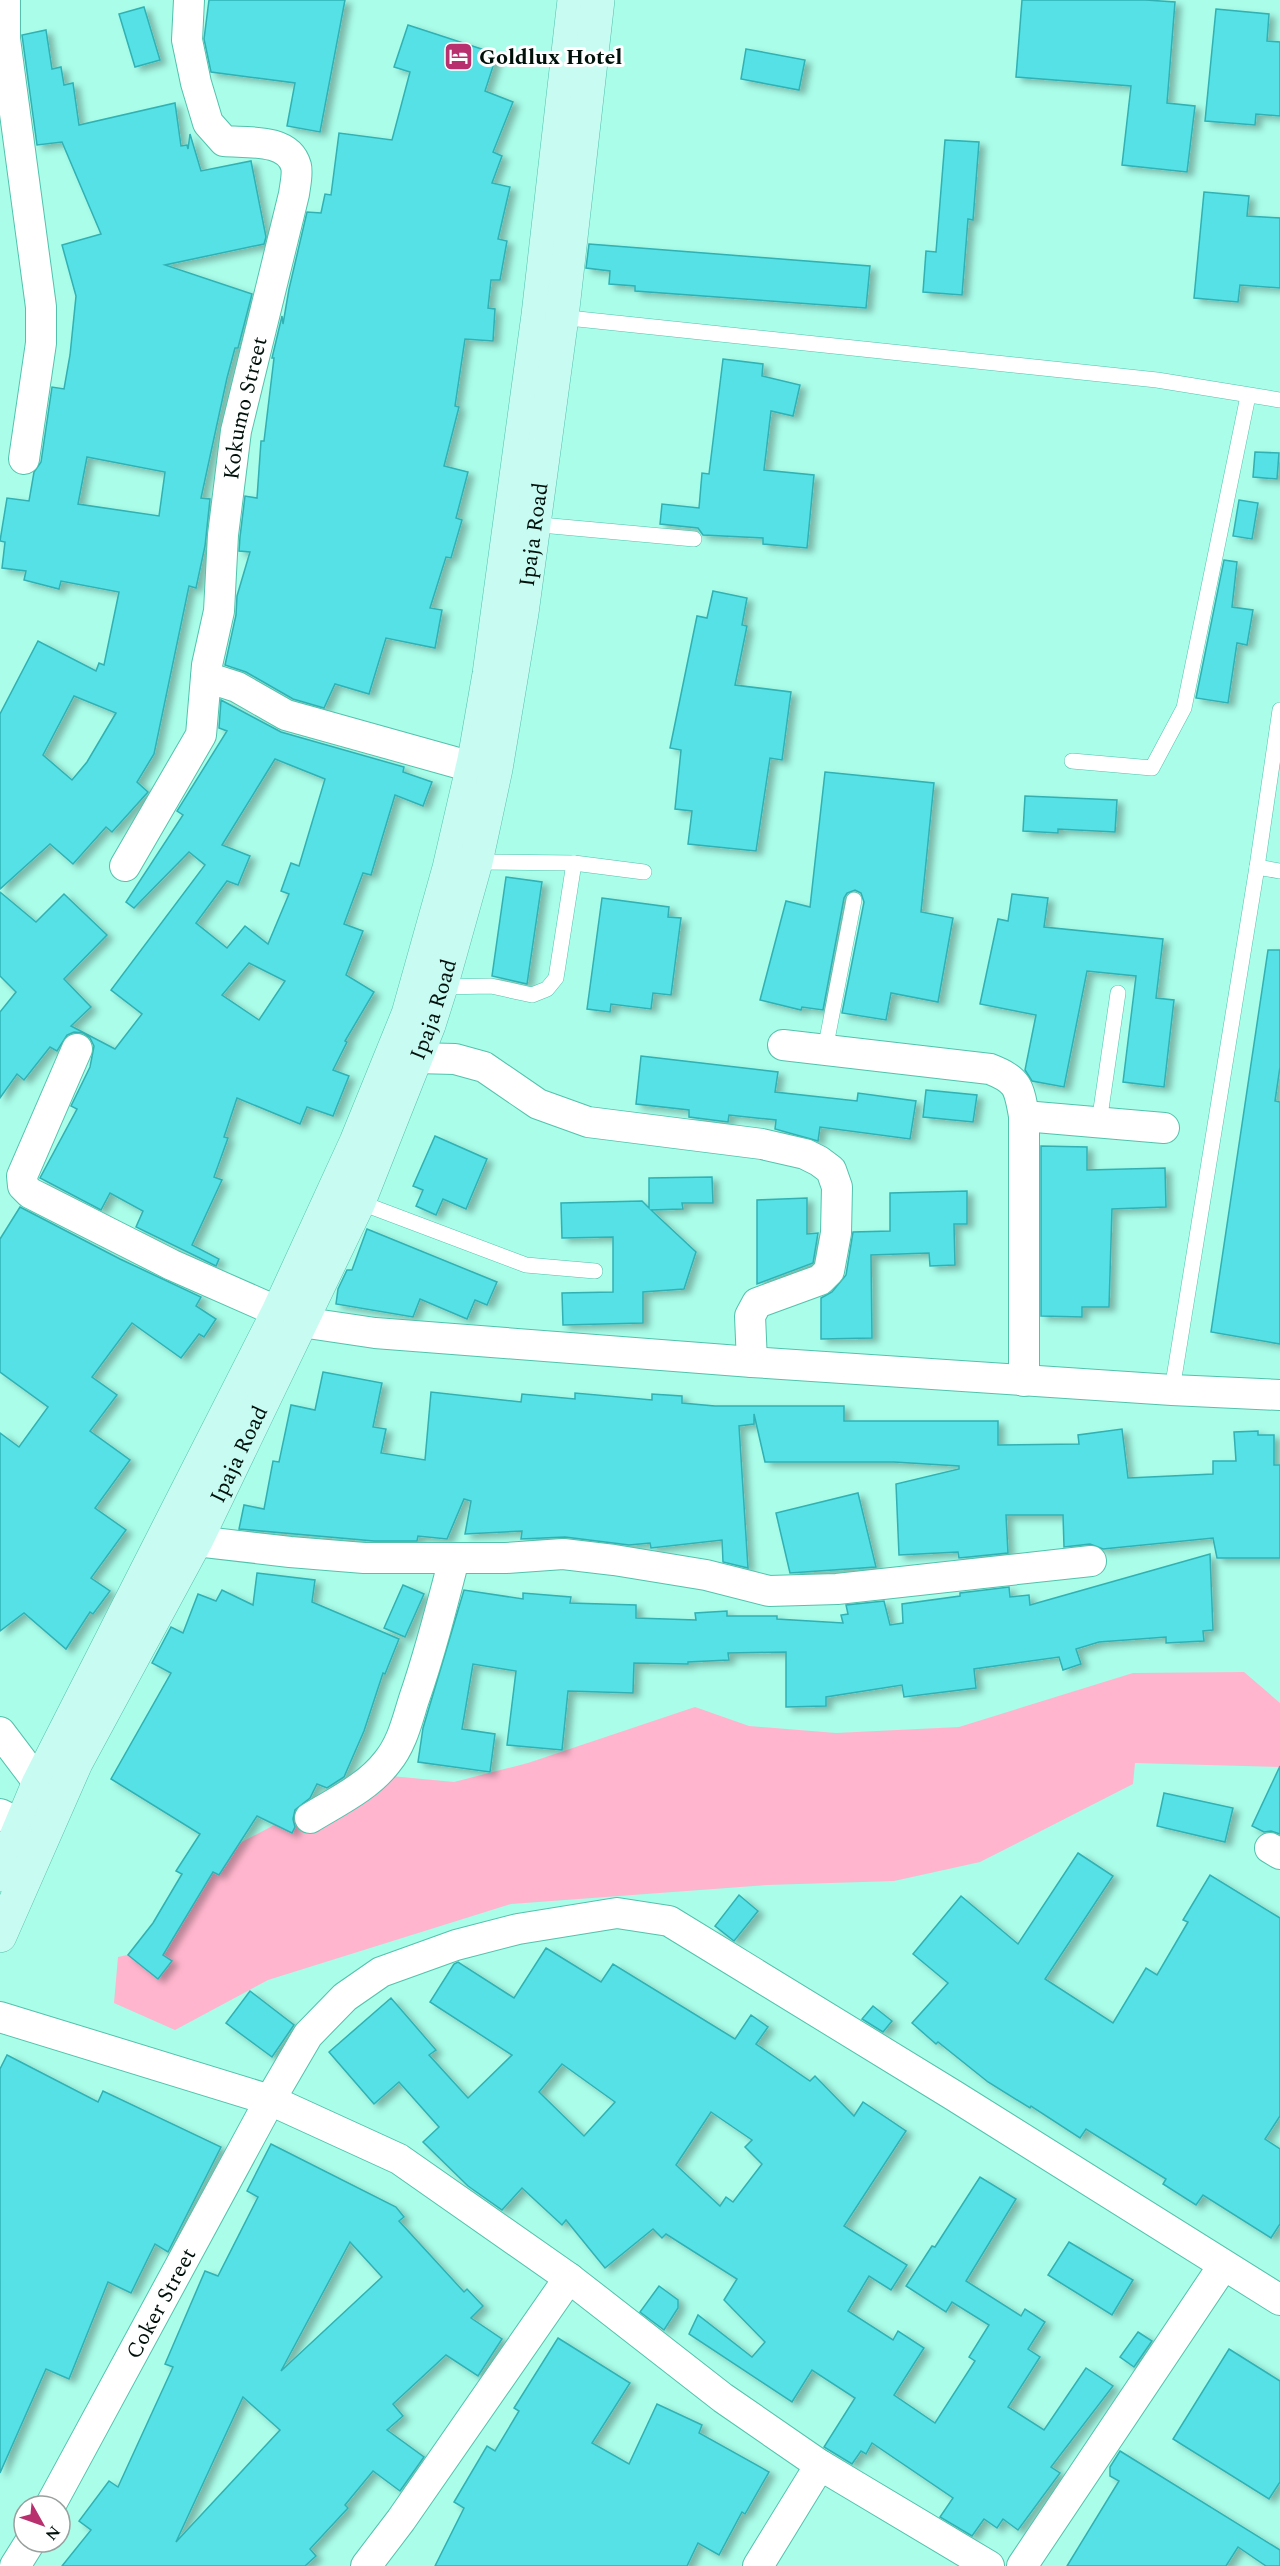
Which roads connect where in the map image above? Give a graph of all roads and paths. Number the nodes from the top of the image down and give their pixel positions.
1 (5, 0) edge
2 (189, 0) edge
3 (574, 0) edge
4 (598, 0) edge
5 (550, 316) junction
6 (1248, 396) junction
7 (1280, 400) edge
8 (24, 459) dead end
9 (522, 521) junction
10 (694, 539) dead end
11 (206, 677) junction
12 (1280, 710) edge
13 (1072, 761) dead end
14 (472, 767) junction
15 (476, 862) junction
16 (574, 863) junction
17 (125, 866) dead end
18 (1257, 867) junction
19 (1280, 871) edge
20 (644, 872) dead end
21 (854, 900) dead end
22 (449, 916) junction
23 (441, 987) junction
24 (1118, 993) dead end
25 (783, 1045) dead end
26 (77, 1049) dead end
27 (825, 1050) junction
28 (416, 1058) junction
29 (1024, 1116) junction
30 (1099, 1122) junction
31 (1164, 1128) dead end
32 (346, 1196) junction
33 (595, 1271) dead end
34 (289, 1317) junction
35 (752, 1362) junction
36 (1024, 1380) junction
37 (1172, 1390) junction
38 (1280, 1395) edge
39 (196, 1541) junction
40 (454, 1558) junction
41 (1091, 1562) dead end
42 (0, 1732) edge
43 (47, 1795) junction
44 (310, 1818) dead end
45 (21, 1825) edge
46 (0, 1875) edge
47 (0, 1936) edge
48 (0, 2017) edge
49 (270, 2100) junction
50 (1223, 2266) junction
51 (569, 2278) junction
52 (1280, 2300) edge
53 (820, 2465) junction
54 (57, 2494) edge
55 (366, 2566) edge
56 (758, 2566) edge
57 (989, 2566) edge
58 (1022, 2566) edge

1 - 8 street
2 - 11 street, Kokumo Street
3 - 5 main road, Ipaja Road
4 - 5 main road, Ipaja Road
5 - 6 lane
5 - 9 main road, Ipaja Road
6 - 7 lane
6 - 13 lane
9 - 10 lane
9 - 14 main road, Ipaja Road
9 - 15 main road, Ipaja Road
11 - 14 street
11 - 17 street, Kokumo Street
12 - 18 lane
14 - 22 main road, Ipaja Road
15 - 16 lane
15 - 22 main road, Ipaja Road
16 - 20 lane
16 - 23 lane
18 - 19 lane
18 - 37 lane
21 - 27 lane
22 - 23 main road, Ipaja Road
22 - 32 main road, Ipaja Road
23 - 28 main road, Ipaja Road
24 - 30 lane
25 - 27 street
26 - 34 street
27 - 29 street
28 - 32 main road, Ipaja Road
28 - 35 street
29 - 30 street
29 - 36 street
30 - 31 street
32 - 33 lane
32 - 34 main road, Ipaja Road
34 - 35 street
34 - 39 main road, Ipaja Road
34 - 43 main road, Ipaja Road
35 - 36 street
36 - 37 street
37 - 38 street
39 - 40 street
39 - 43 main road, Ipaja Road
40 - 41 street
40 - 44 street
42 - 43 street
43 - 45 main road, Ipaja Road
45 - 46 main road, Ipaja Road
45 - 47 main road, Ipaja Road
48 - 49 street
49 - 50 street, Coker Street
49 - 51 street
49 - 54 street, Coker Street
50 - 52 street, Coker Street
50 - 58 street
51 - 53 street
51 - 55 street
53 - 56 street
53 - 57 street

